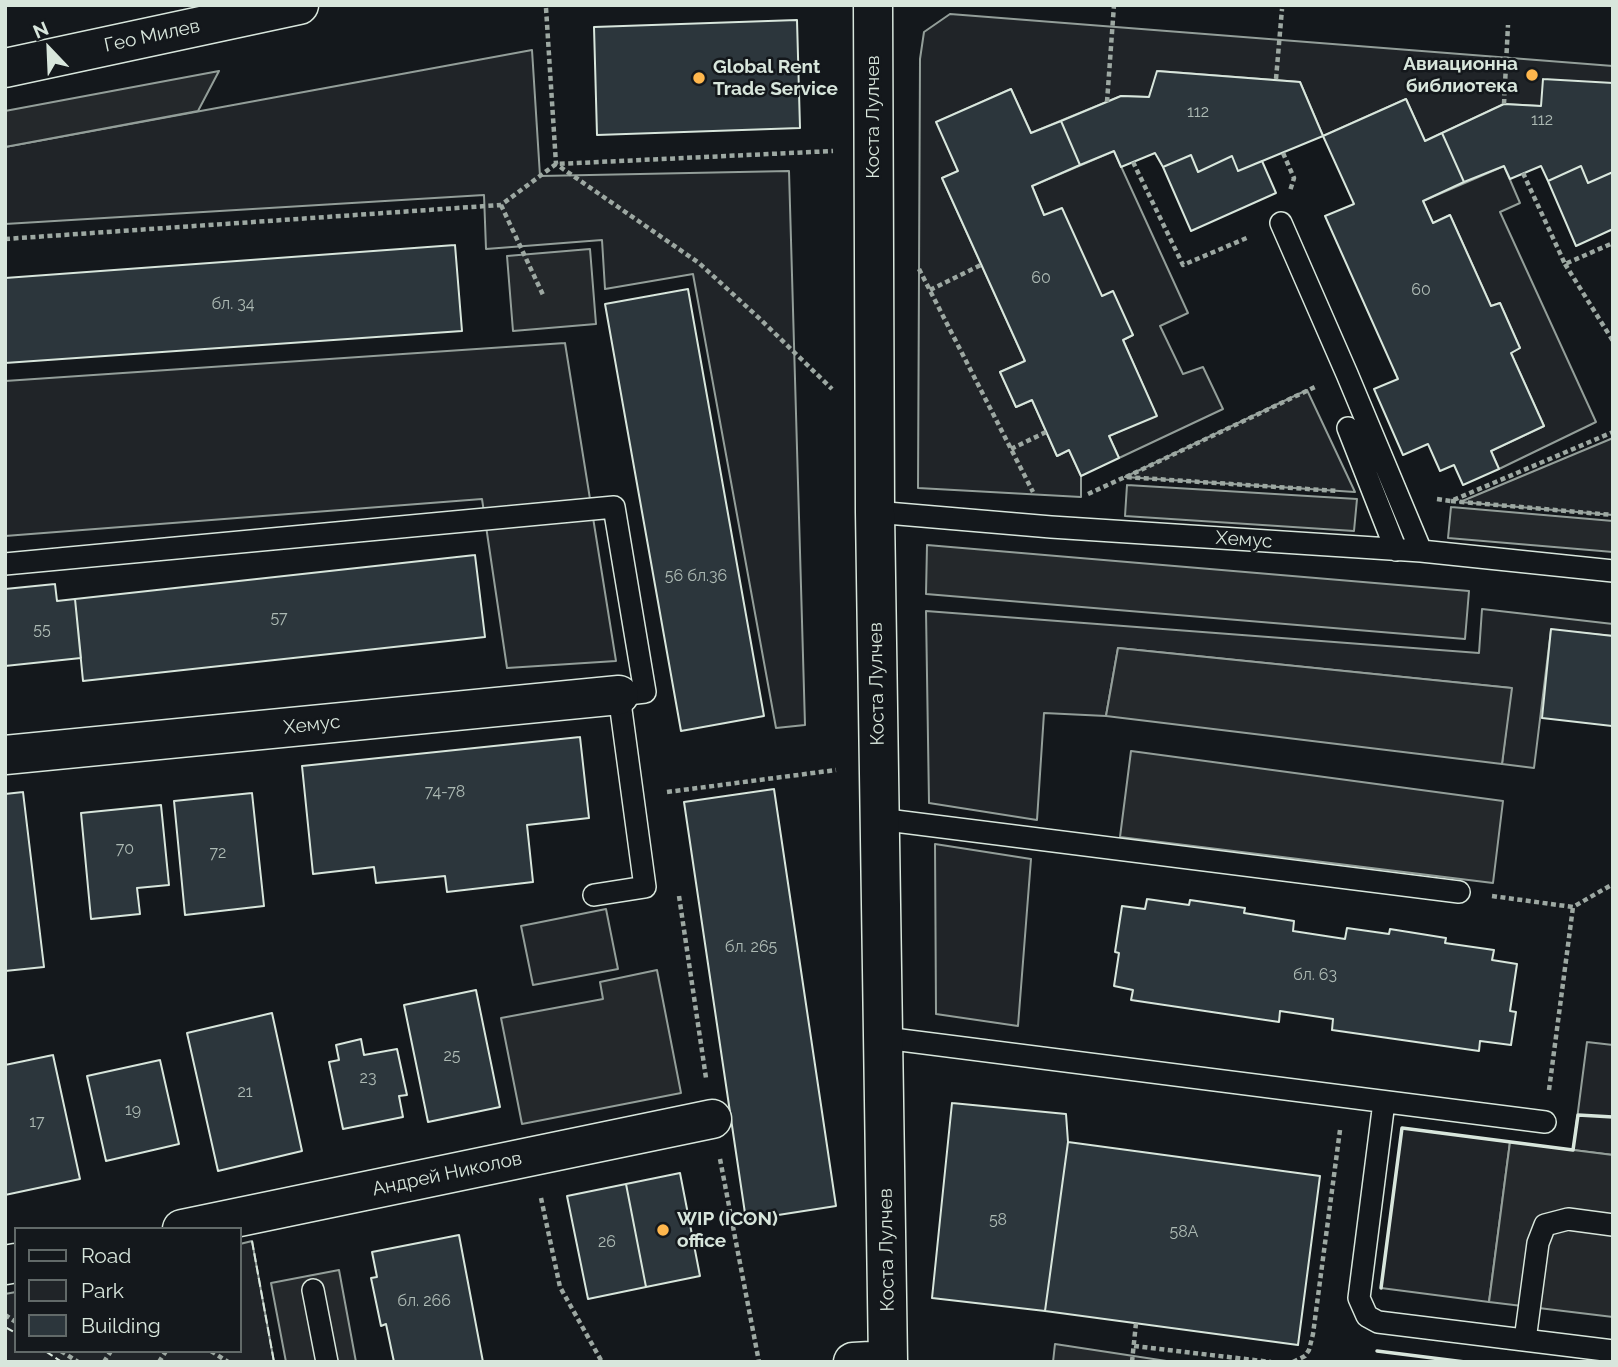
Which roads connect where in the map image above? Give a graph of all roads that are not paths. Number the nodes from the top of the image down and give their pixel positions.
1 (299, 5) edge
2 (873, 5) edge
3 (5, 68) edge
4 (1281, 223) road end
5 (1348, 428) dead end
6 (875, 512) junction
7 (1396, 550) junction
8 (1420, 551) junction
9 (5, 564) edge
10 (1613, 570) edge
11 (619, 695) junction
12 (5, 755) edge
13 (879, 819) junction
14 (1460, 892) road end
15 (594, 895) dead end
16 (885, 1038) junction
17 (1384, 1102) junction
18 (712, 1119) road end
19 (1545, 1122) road end
20 (1613, 1225) edge
21 (192, 1227) edge
22 (313, 1290) dead end
23 (1525, 1340) junction
24 (1613, 1351) edge
25 (876, 1361) edge
26 (327, 1362) edge

1 - 3 street, Гео Милев
2 - 6 street, Коста Лулчев
4 - 8 lane
5 - 7 lane
6 - 7 lane, Хемус
6 - 13 street, Коста Лулчев
7 - 8 lane, Хемус
8 - 10 lane, Хемус
9 - 11 lane
11 - 12 street, Хемус
11 - 15 lane
13 - 14 lane
13 - 16 street, Коста Лулчев
16 - 17 lane
16 - 25 street, Коста Лулчев
17 - 19 lane
17 - 23 lane
18 - 21 street, Андрей Николов
20 - 23 lane
22 - 26 lane
23 - 24 lane

